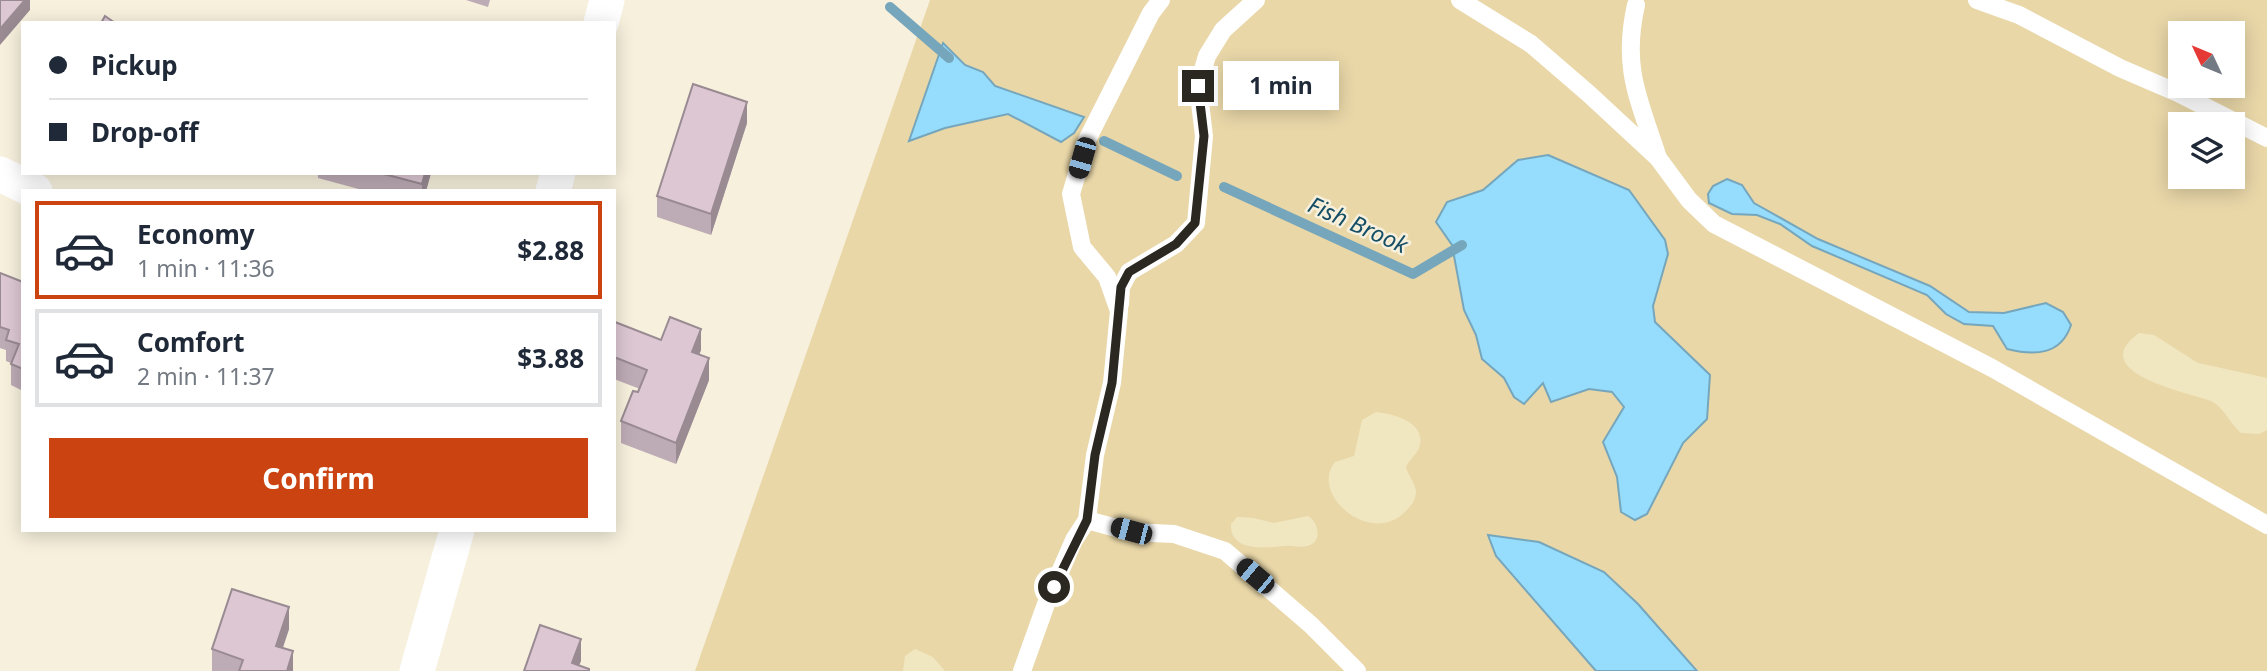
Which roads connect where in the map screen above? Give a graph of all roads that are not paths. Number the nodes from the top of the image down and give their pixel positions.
1 (607, 0) edge
2 (1161, 0) edge
3 (1256, 0) edge
4 (1460, 0) edge
5 (1977, 0) edge
6 (1635, 2) edge
7 (602, 21) edge
8 (2267, 138) edge
9 (1658, 158) junction
10 (0, 174) edge
11 (31, 189) edge
12 (1119, 312) junction
13 (1087, 520) junction
14 (2267, 525) edge
15 (456, 532) edge
16 (417, 671) edge
17 (1022, 671) edge
18 (1357, 671) edge

1 - 7 street
2 - 12 lane
3 - 12 lane
4 - 9 lane
5 - 8 lane
6 - 9 lane
9 - 14 lane
10 - 11 street
12 - 13 lane
13 - 17 lane
13 - 18 lane
15 - 16 street

